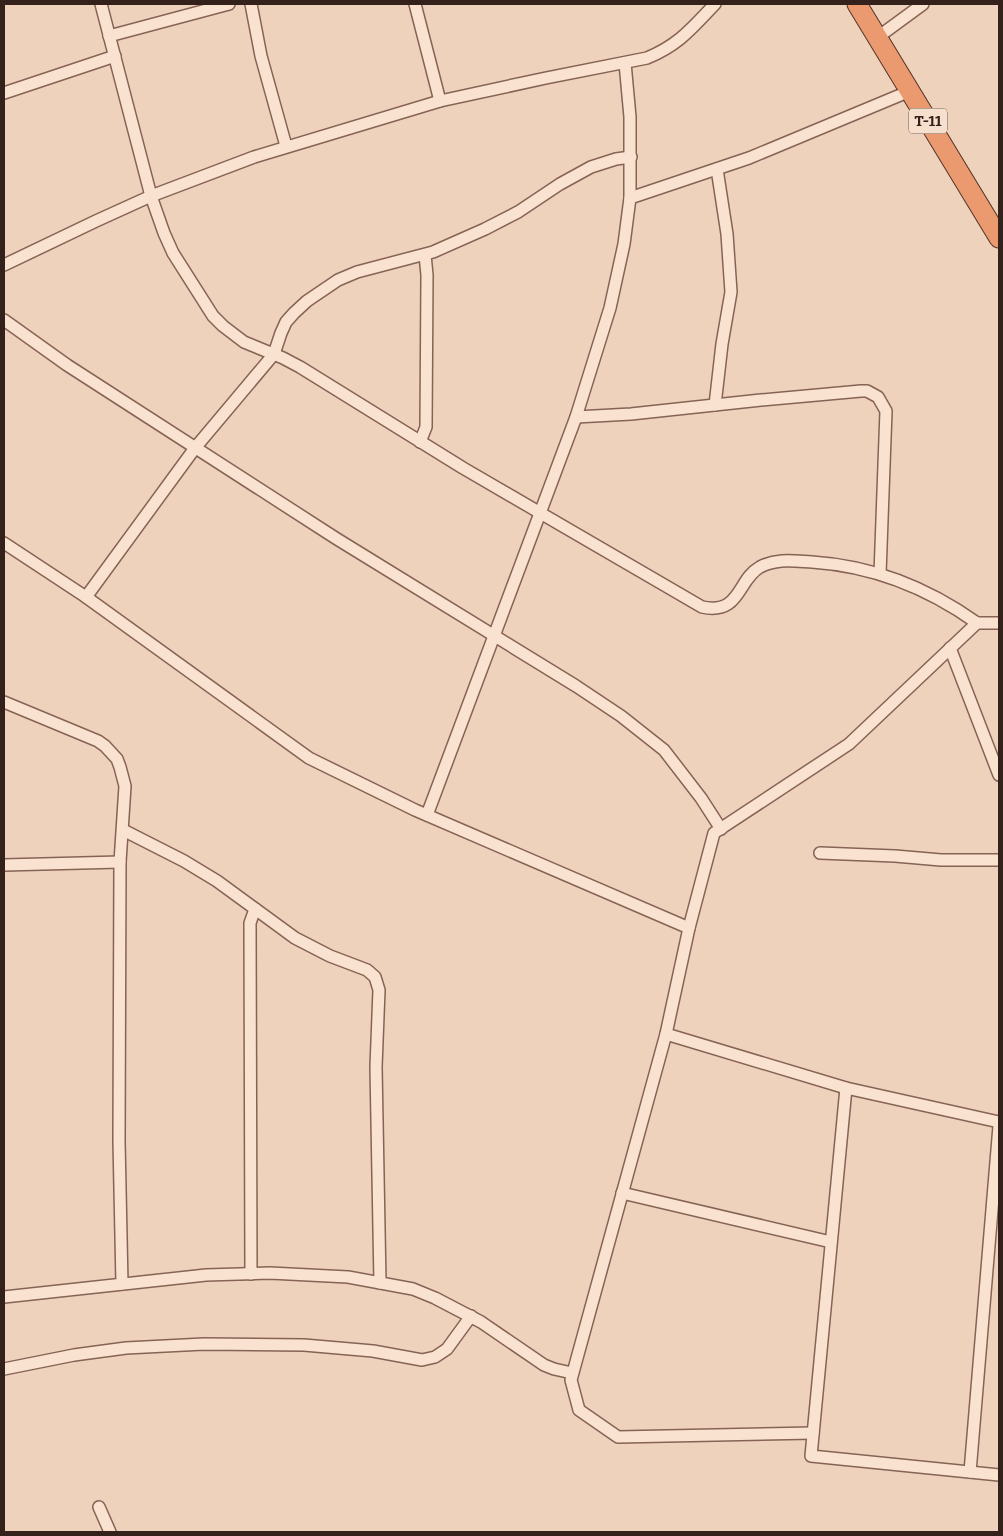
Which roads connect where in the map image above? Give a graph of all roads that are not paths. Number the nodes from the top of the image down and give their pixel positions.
1 (102, 4) edge
2 (229, 4) edge
3 (252, 4) edge
4 (415, 4) edge
5 (715, 4) edge
6 (858, 4) edge
7 (923, 4) edge
8 (110, 36) junction
9 (878, 37) junction
10 (114, 56) junction
11 (625, 63) junction
12 (910, 91) junction
13 (4, 93) edge
14 (440, 101) junction
15 (286, 146) junction
16 (631, 157) junction
17 (717, 169) junction
18 (151, 196) junction
19 (630, 198) junction
20 (999, 238) edge
21 (425, 255) junction
22 (4, 265) edge
23 (4, 320) edge
24 (274, 354) junction
25 (716, 405) junction
26 (576, 417) junction
27 (420, 442) junction
28 (196, 448) junction
29 (541, 513) junction
30 (4, 544) edge
31 (880, 574) junction
32 (86, 597) junction
33 (977, 622) junction
34 (999, 623) edge
35 (493, 636) junction
36 (950, 648) junction
37 (4, 702) edge
38 (999, 775) edge
39 (428, 815) junction
40 (721, 829) junction
41 (123, 830) junction
42 (820, 853) dead end
43 (999, 860) edge
44 (120, 862) junction
45 (4, 865) edge
46 (255, 909) junction
47 (689, 928) junction
48 (666, 1034) junction
49 (846, 1088) junction
50 (999, 1122) edge
51 (999, 1126) edge
52 (622, 1193) junction
53 (831, 1242) junction
54 (251, 1274) junction
55 (380, 1283) junction
56 (122, 1284) junction
57 (4, 1297) edge
58 (471, 1316) junction
59 (4, 1369) edge
60 (572, 1373) junction
61 (813, 1433) junction
62 (970, 1472) junction
63 (999, 1475) edge
64 (99, 1507) dead end
65 (110, 1532) edge

1 - 8 street
2 - 8 street
3 - 15 street
4 - 14 street
5 - 11 street
6 - 9 highway, T-11
7 - 9 street
8 - 10 street
9 - 12 highway, T-11
10 - 13 street
10 - 18 street
11 - 14 street
11 - 16 street
12 - 17 street
12 - 20 highway, T-11
14 - 15 street
15 - 18 street
16 - 19 street
16 - 21 street
17 - 19 street
17 - 25 street
18 - 22 street
18 - 24 street
19 - 26 street
21 - 24 street
21 - 27 street
23 - 28 street
24 - 27 street
24 - 28 street
25 - 26 street
25 - 31 street
26 - 29 street
27 - 29 street
28 - 32 street
28 - 35 street
29 - 31 street
29 - 35 street
30 - 32 street
31 - 33 street
32 - 39 street
33 - 34 street
33 - 36 street
35 - 39 street
35 - 40 street
36 - 38 street
36 - 40 street
37 - 41 street
39 - 47 street
40 - 47 street
41 - 44 street
41 - 46 street
42 - 43 street
44 - 45 street
44 - 56 street
46 - 54 street
46 - 55 street
47 - 48 street
48 - 49 street
48 - 52 street
49 - 50 street
49 - 53 street
51 - 62 street
52 - 53 street
52 - 60 street
53 - 61 street
54 - 55 street
54 - 56 street
55 - 58 street
56 - 57 street
58 - 59 street
58 - 60 street
60 - 61 street
61 - 62 street
62 - 63 street
64 - 65 street

